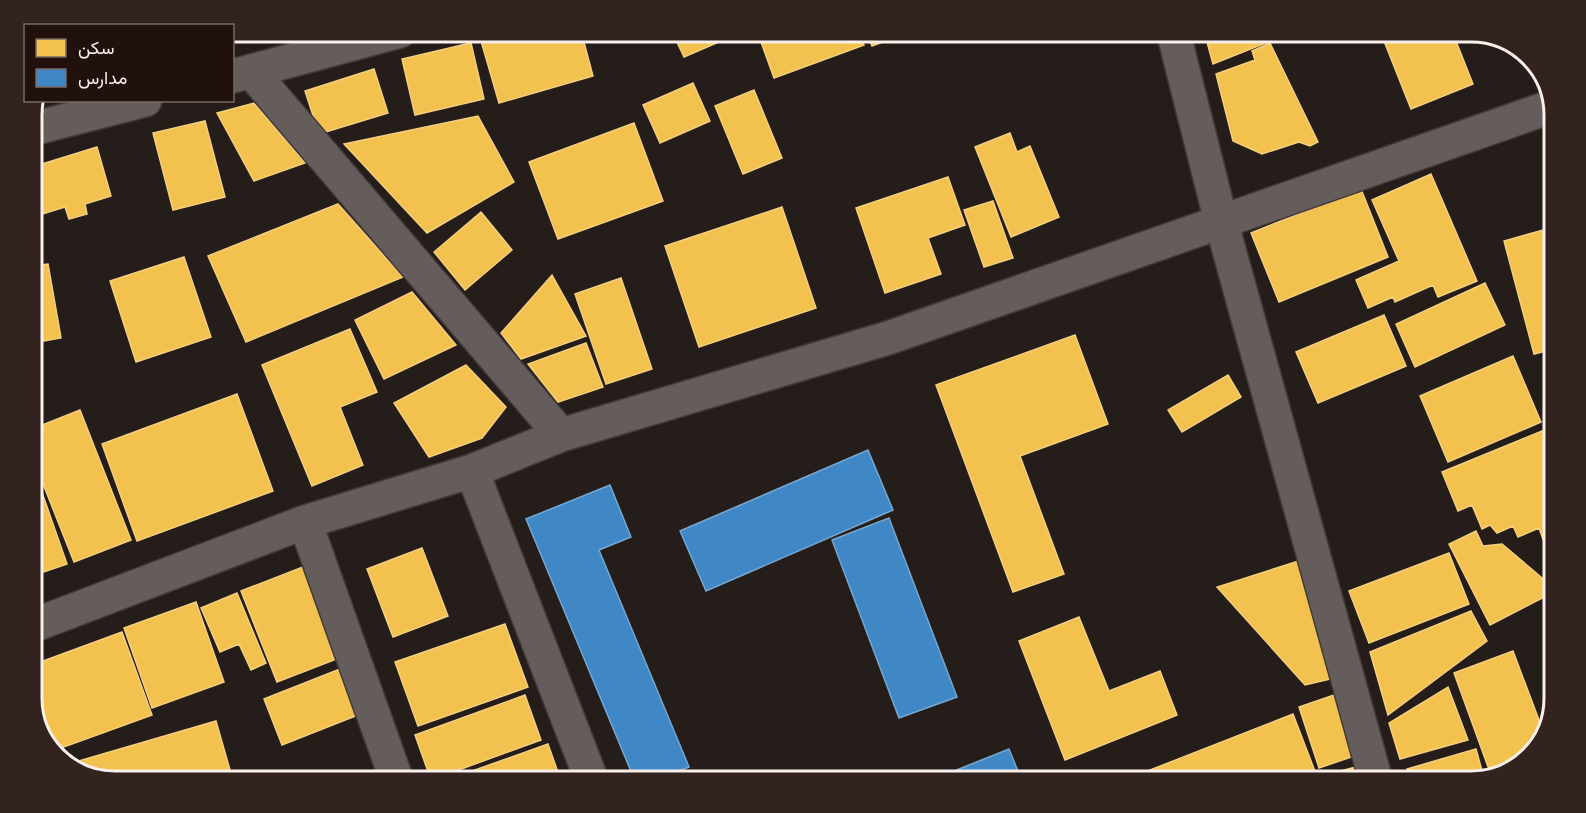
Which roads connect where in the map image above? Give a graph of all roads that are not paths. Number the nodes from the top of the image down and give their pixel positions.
1 (362, 42) edge
2 (1176, 42) edge
3 (242, 74) edge
4 (137, 102) edge
5 (1544, 109) edge
6 (42, 126) edge
7 (1221, 221) junction
8 (561, 435) junction
9 (472, 471) junction
10 (305, 522) junction
11 (42, 622) edge
12 (393, 771) edge
13 (588, 771) edge
14 (1373, 771) edge

1 - 3 street
2 - 7 street
3 - 8 street
4 - 6 street
5 - 7 street
7 - 8 street
7 - 14 street
8 - 9 street
9 - 10 street
9 - 13 street
10 - 11 street
10 - 12 street

